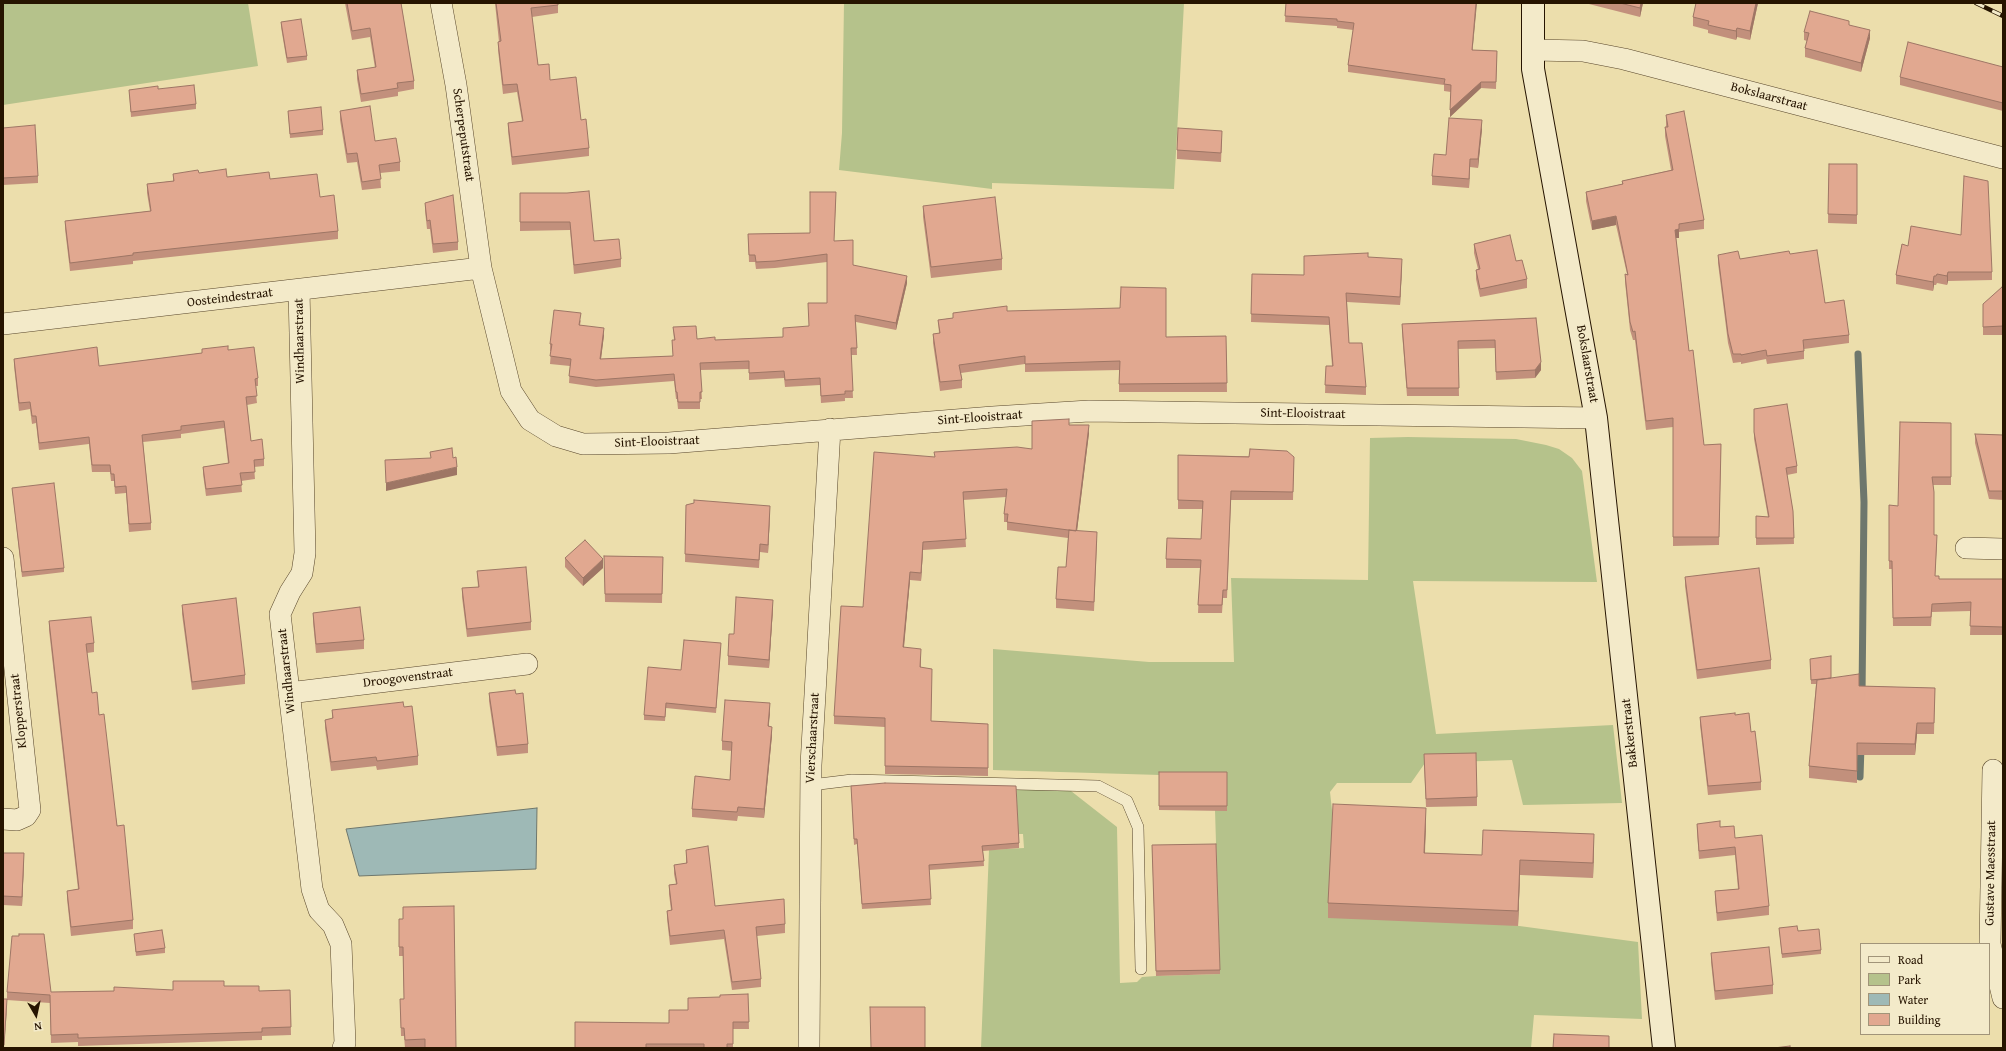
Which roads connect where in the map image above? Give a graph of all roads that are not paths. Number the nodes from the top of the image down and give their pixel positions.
1 (441, 3) edge
2 (1534, 3) edge
3 (1533, 50) junction
4 (2003, 158) edge
5 (481, 268) junction
6 (299, 290) junction
7 (3, 324) edge
8 (1596, 418) junction
9 (830, 429) junction
10 (1966, 548) dead end
11 (2003, 549) edge
12 (3, 558) edge
13 (527, 664) dead end
14 (289, 693) junction
15 (1993, 770) dead end
16 (811, 785) junction
17 (1997, 811) edge
18 (3, 819) edge
19 (1141, 969) dead end
20 (2003, 998) edge
21 (343, 1048) edge
22 (809, 1048) edge
23 (1664, 1048) edge

1 - 5 street, Scherpeputstraat
2 - 3 street, Bokslaarstraat
3 - 4 street, Bokslaarstraat
3 - 8 street, Bokslaarstraat
5 - 6 street, Oosteindestraat
5 - 9 street, Sint-Elooistraat
6 - 7 street, Oosteindestraat
6 - 14 street, Windhaarstraat
8 - 9 street, Sint-Elooistraat
8 - 23 street, Bakkerstraat
9 - 16 street, Vierschaarstraat
10 - 11 street
12 - 18 street, Klopperstraat
13 - 14 street, Droogovenstraat
14 - 21 street, Windhaarstraat
15 - 17 street, Gustave Maesstraat
16 - 19 lane
16 - 22 street, Vierschaarstraat
17 - 20 street, Gustave Maesstraat

